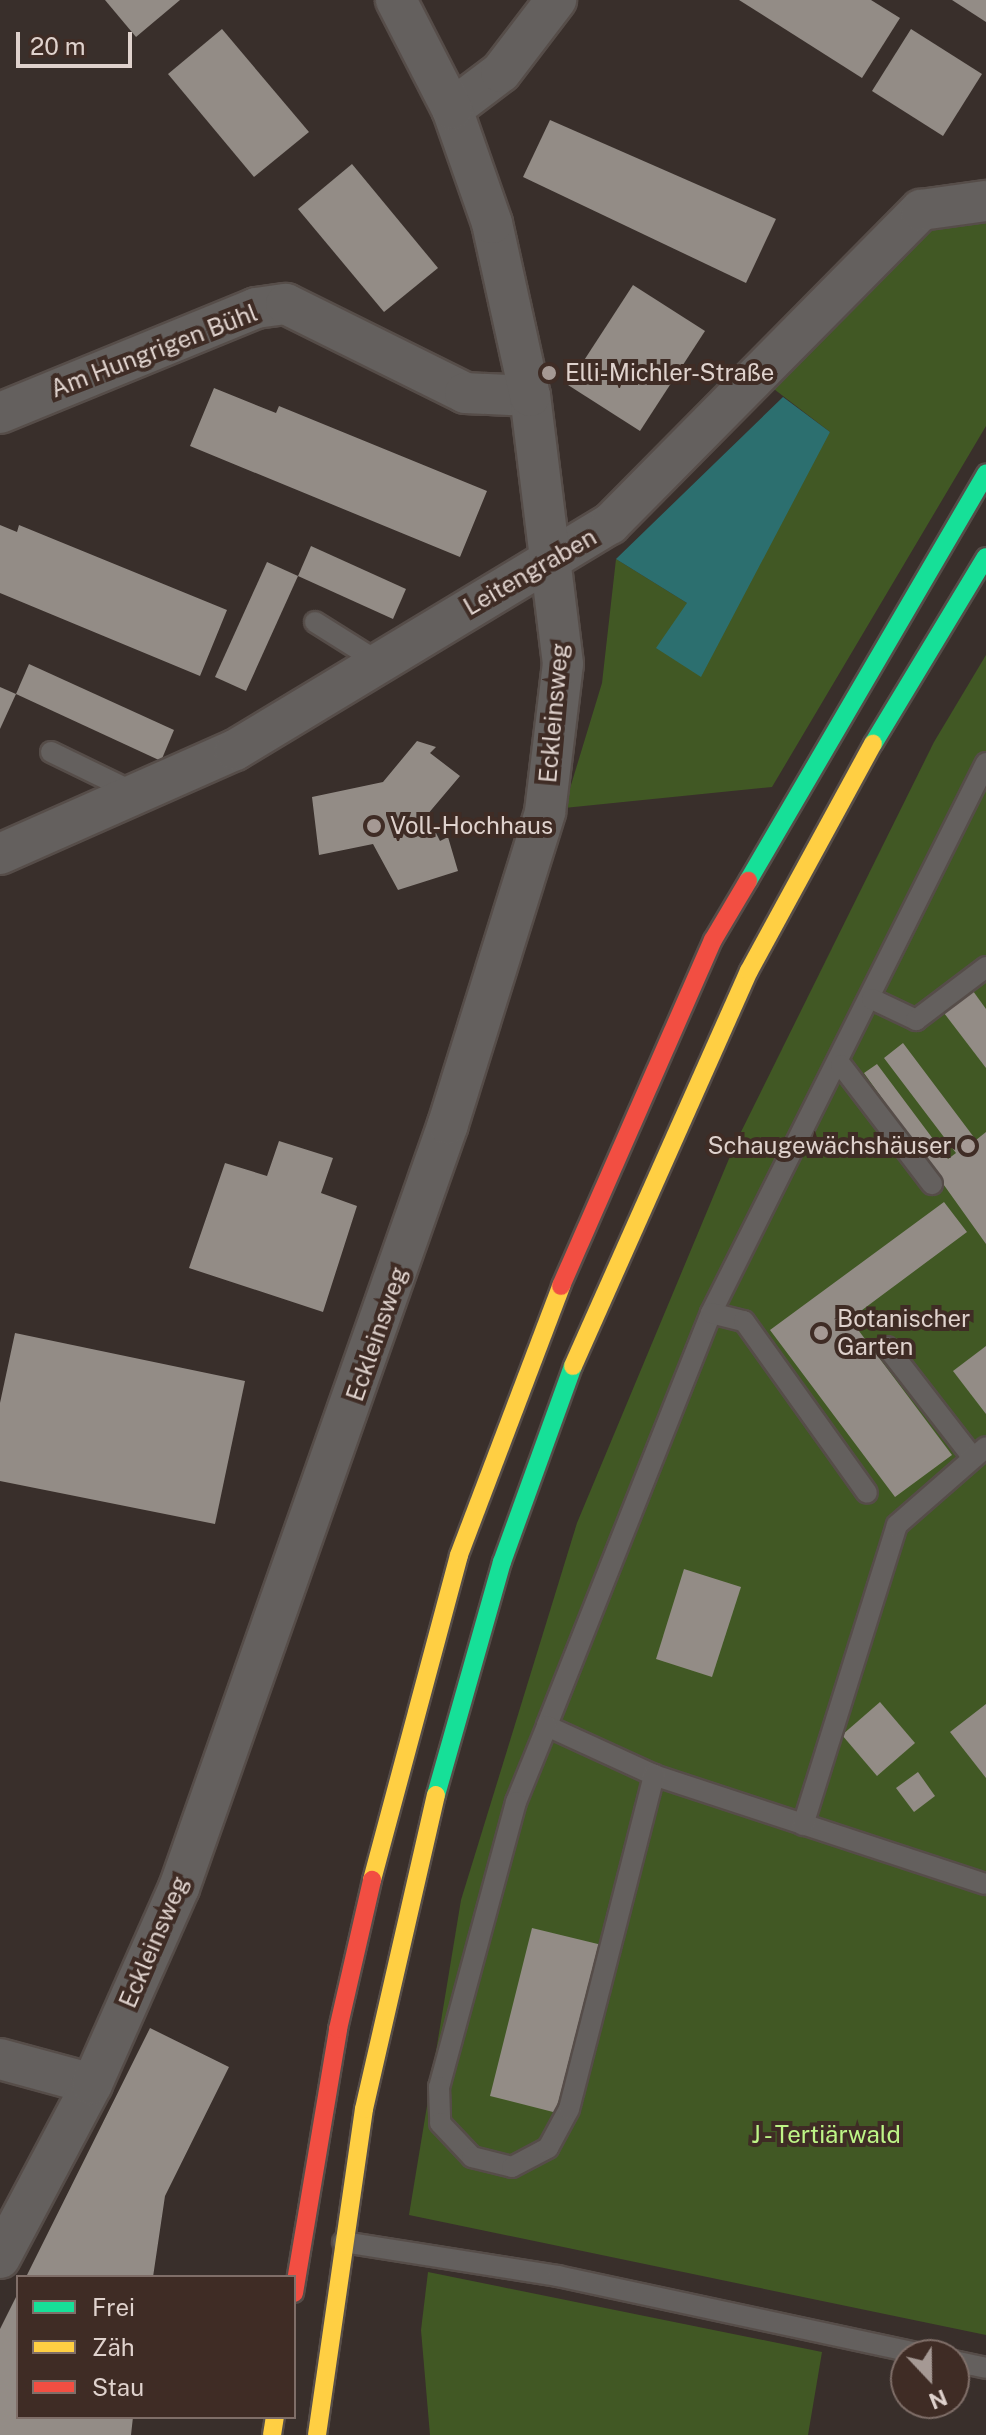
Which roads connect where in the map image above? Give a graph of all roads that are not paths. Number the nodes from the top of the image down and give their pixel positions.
1 (396, 0) edge
2 (556, 0) edge
3 (452, 109) junction
4 (986, 201) edge
5 (530, 396) junction
6 (0, 413) edge
7 (986, 473) edge
8 (986, 557) edge
9 (556, 559) junction
10 (315, 622) dead end
11 (377, 661) junction
12 (51, 752) dead end
13 (986, 763) edge
14 (137, 794) junction
15 (0, 854) edge
16 (986, 967) edge
17 (872, 999) junction
18 (841, 1065) junction
19 (932, 1184) dead end
20 (711, 1313) junction
21 (887, 1347) dead end
22 (979, 1453) edge
23 (867, 1493) dead end
24 (547, 1726) junction
25 (654, 1775) junction
26 (803, 1825) junction
27 (986, 1884) edge
28 (0, 2059) edge
29 (92, 2084) junction
30 (343, 2242) junction
31 (0, 2258) edge
32 (296, 2281) edge
33 (890, 2347) edge
34 (317, 2435) edge

1 - 3 street
2 - 3 street
3 - 5 street
4 - 9 street, Leitengraben
5 - 6 street, Am Hungrigen Bühl
5 - 9 street
7 - 32 main road
8 - 30 main road
9 - 11 street, Leitengraben
9 - 29 street, Eckleinsweg
10 - 11 lane
11 - 14 street, Leitengraben
12 - 14 lane
13 - 17 lane
14 - 15 street, Leitengraben
16 - 17 lane
17 - 18 lane
18 - 19 lane
18 - 20 lane
20 - 23 lane
20 - 24 lane
21 - 22 lane
22 - 26 lane
24 - 25 lane
24 - 25 lane
25 - 26 lane
26 - 27 lane
28 - 29 street
29 - 31 street, Eckleinsweg
30 - 33 lane
30 - 34 main road

